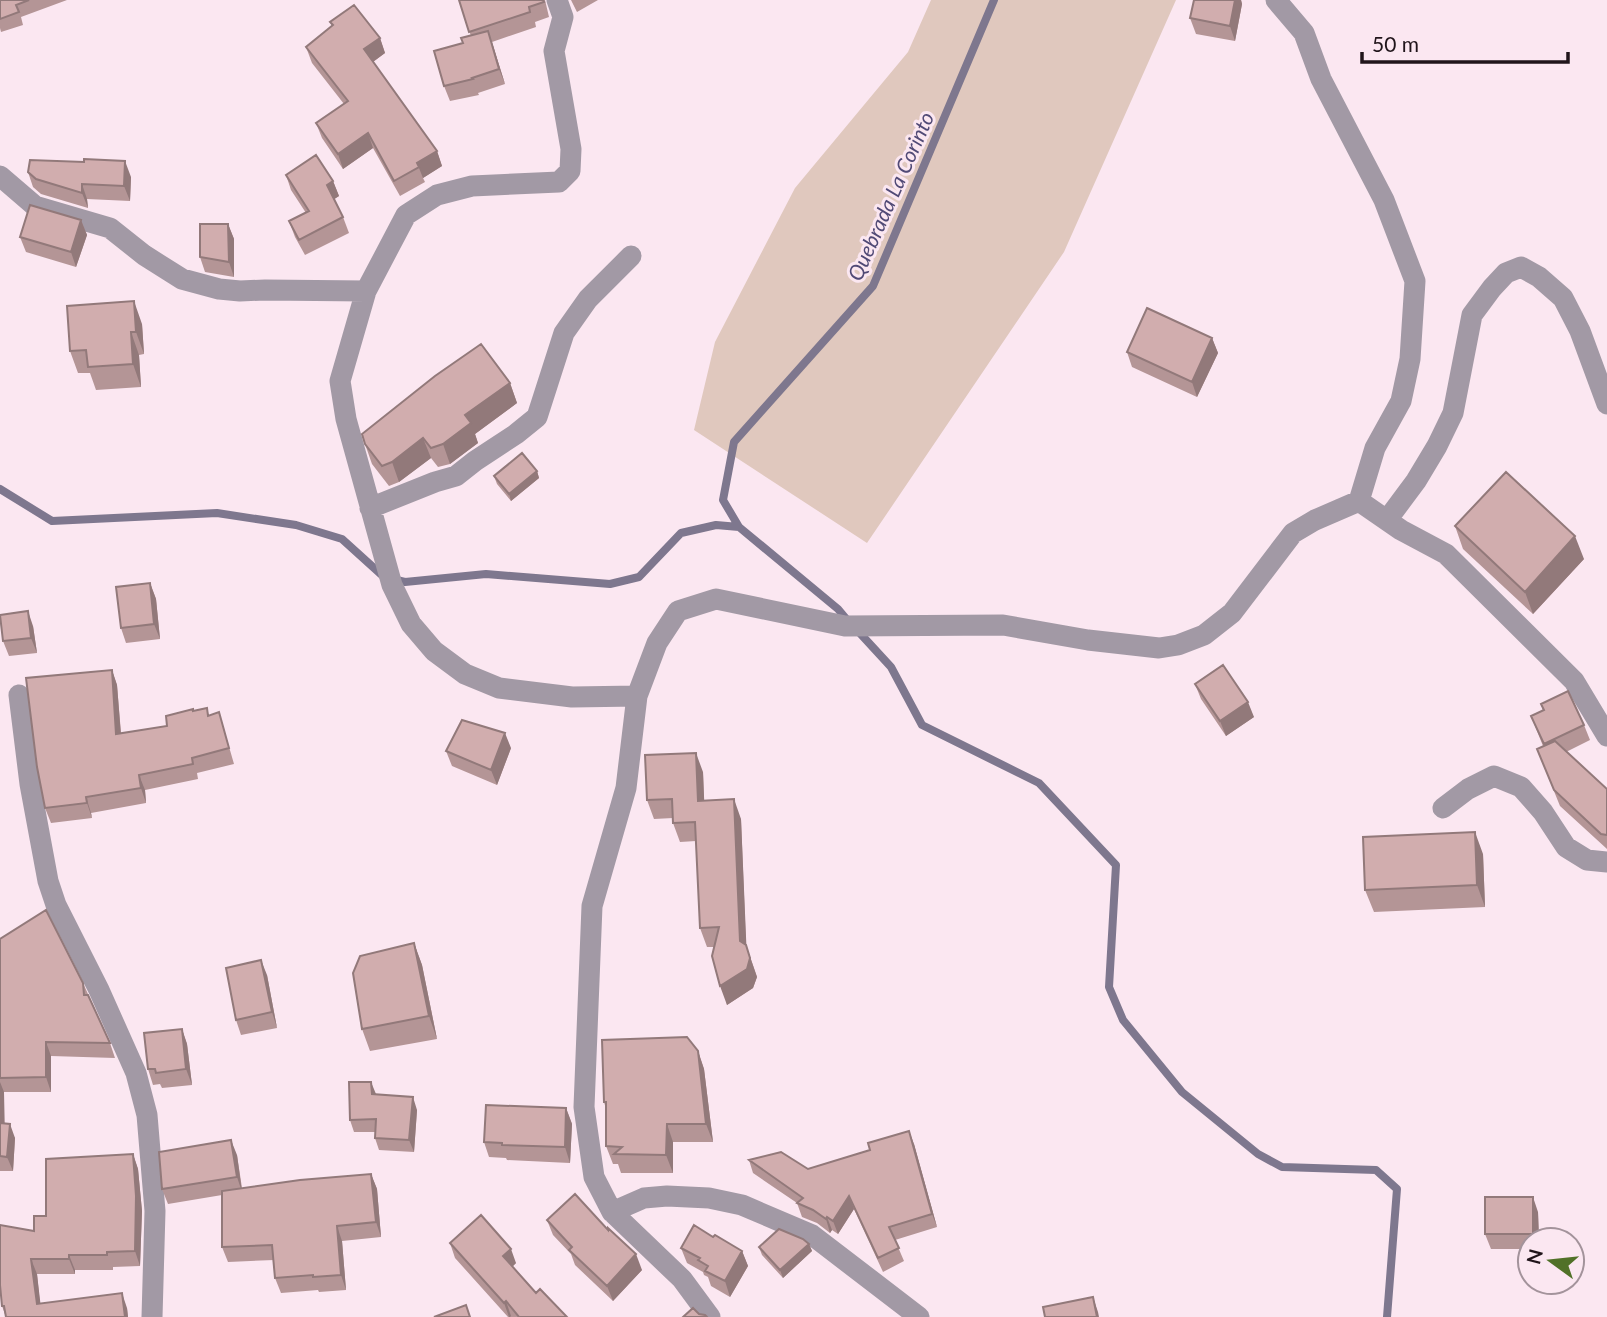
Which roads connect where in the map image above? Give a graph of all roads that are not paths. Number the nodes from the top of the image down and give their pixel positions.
1 (558, 0) edge
2 (1276, 0) edge
3 (0, 176) edge
4 (631, 256) dead end
5 (366, 291) junction
6 (1607, 404) edge
7 (1359, 501) junction
8 (370, 508) junction
9 (1387, 520) junction
10 (19, 695) dead end
11 (637, 696) junction
12 (1607, 736) edge
13 (1443, 808) dead end
14 (1607, 862) edge
15 (612, 1212) junction
16 (152, 1317) edge
17 (710, 1317) edge
18 (919, 1317) edge

1 - 5 street
2 - 7 street
3 - 5 street
4 - 8 street
5 - 8 street
6 - 9 street
7 - 9 street
7 - 11 street
8 - 11 street
9 - 12 street
10 - 16 street
11 - 15 street
13 - 14 street
15 - 17 street
15 - 18 street

